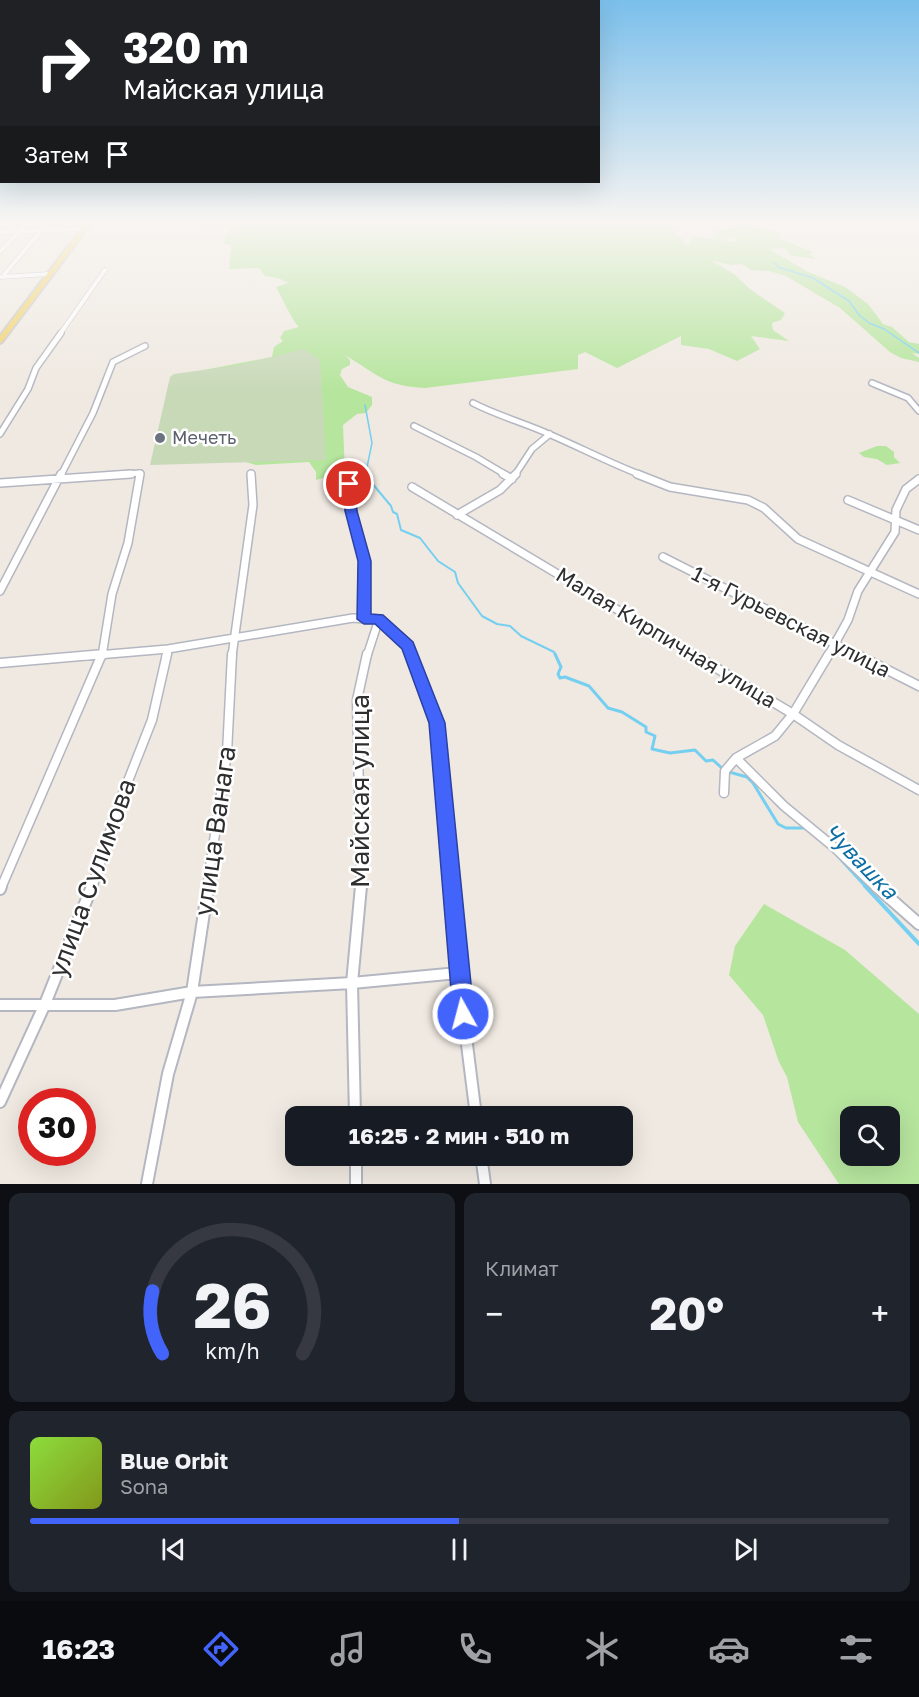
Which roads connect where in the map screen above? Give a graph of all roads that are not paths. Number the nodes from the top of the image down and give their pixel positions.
1 (45, 279) edge
2 (98, 279) edge
3 (8, 329) junction
4 (0, 330) edge
5 (0, 341) edge
6 (145, 346) dead end
7 (872, 383) dead end
8 (473, 403) dead end
9 (919, 411) edge
10 (414, 426) dead end
11 (0, 434) edge
12 (550, 434) junction
13 (251, 474) dead end
14 (513, 479) junction
15 (919, 479) edge
16 (58, 480) junction
17 (0, 483) edge
18 (349, 484) dead end
19 (412, 487) dead end
20 (848, 500) dead end
21 (457, 515) junction
22 (894, 519) junction
23 (919, 530) edge
24 (663, 557) dead end
25 (871, 572) junction
26 (0, 591) edge
27 (919, 594) edge
28 (364, 619) junction
29 (378, 619) junction
30 (232, 637) junction
31 (836, 643) junction
32 (168, 649) junction
33 (103, 653) junction
34 (0, 663) edge
35 (919, 686) edge
36 (793, 714) junction
37 (736, 758) junction
38 (919, 790) edge
39 (723, 793) dead end
40 (0, 889) edge
41 (919, 924) edge
42 (458, 973) junction
43 (352, 983) junction
44 (192, 992) junction
45 (45, 1004) junction
46 (0, 1005) edge
47 (0, 1102) edge
48 (355, 1106) edge
49 (475, 1106) edge
50 (356, 1166) edge
51 (483, 1166) edge
52 (147, 1184) edge
53 (356, 1184) edge
54 (485, 1184) edge

1 - 3 main road
2 - 11 street
3 - 4 street
3 - 5 main road
6 - 16 street
7 - 9 street
8 - 12 street
10 - 14 street
12 - 14 street
12 - 25 street
13 - 30 street, улица Ванага
14 - 21 street
15 - 22 street
16 - 17 street
16 - 26 street
16 - 33 street
18 - 28 street
19 - 21 street, Малая Кирпичная улица
20 - 22 street
21 - 36 street, Малая Кирпичная улица
22 - 23 street
22 - 25 street
24 - 31 street, 1-я Гурьевская улица
25 - 27 street
25 - 31 street
28 - 29 street
28 - 30 street
29 - 42 street
29 - 43 street, Майская улица
30 - 32 street
30 - 44 street, улица Ванага
31 - 35 street, 1-я Гурьевская улица
31 - 36 street
32 - 33 street
32 - 45 street, улица Сулимова
33 - 34 street
33 - 40 street
36 - 37 street
36 - 38 street, Малая Кирпичная улица
37 - 39 street
37 - 41 street
42 - 43 street
42 - 49 street
43 - 44 street
43 - 48 street, Майская улица
44 - 45 street
44 - 52 street, улица Ванага
45 - 46 street
45 - 47 street, улица Сулимова
50 - 53 street
51 - 54 street

